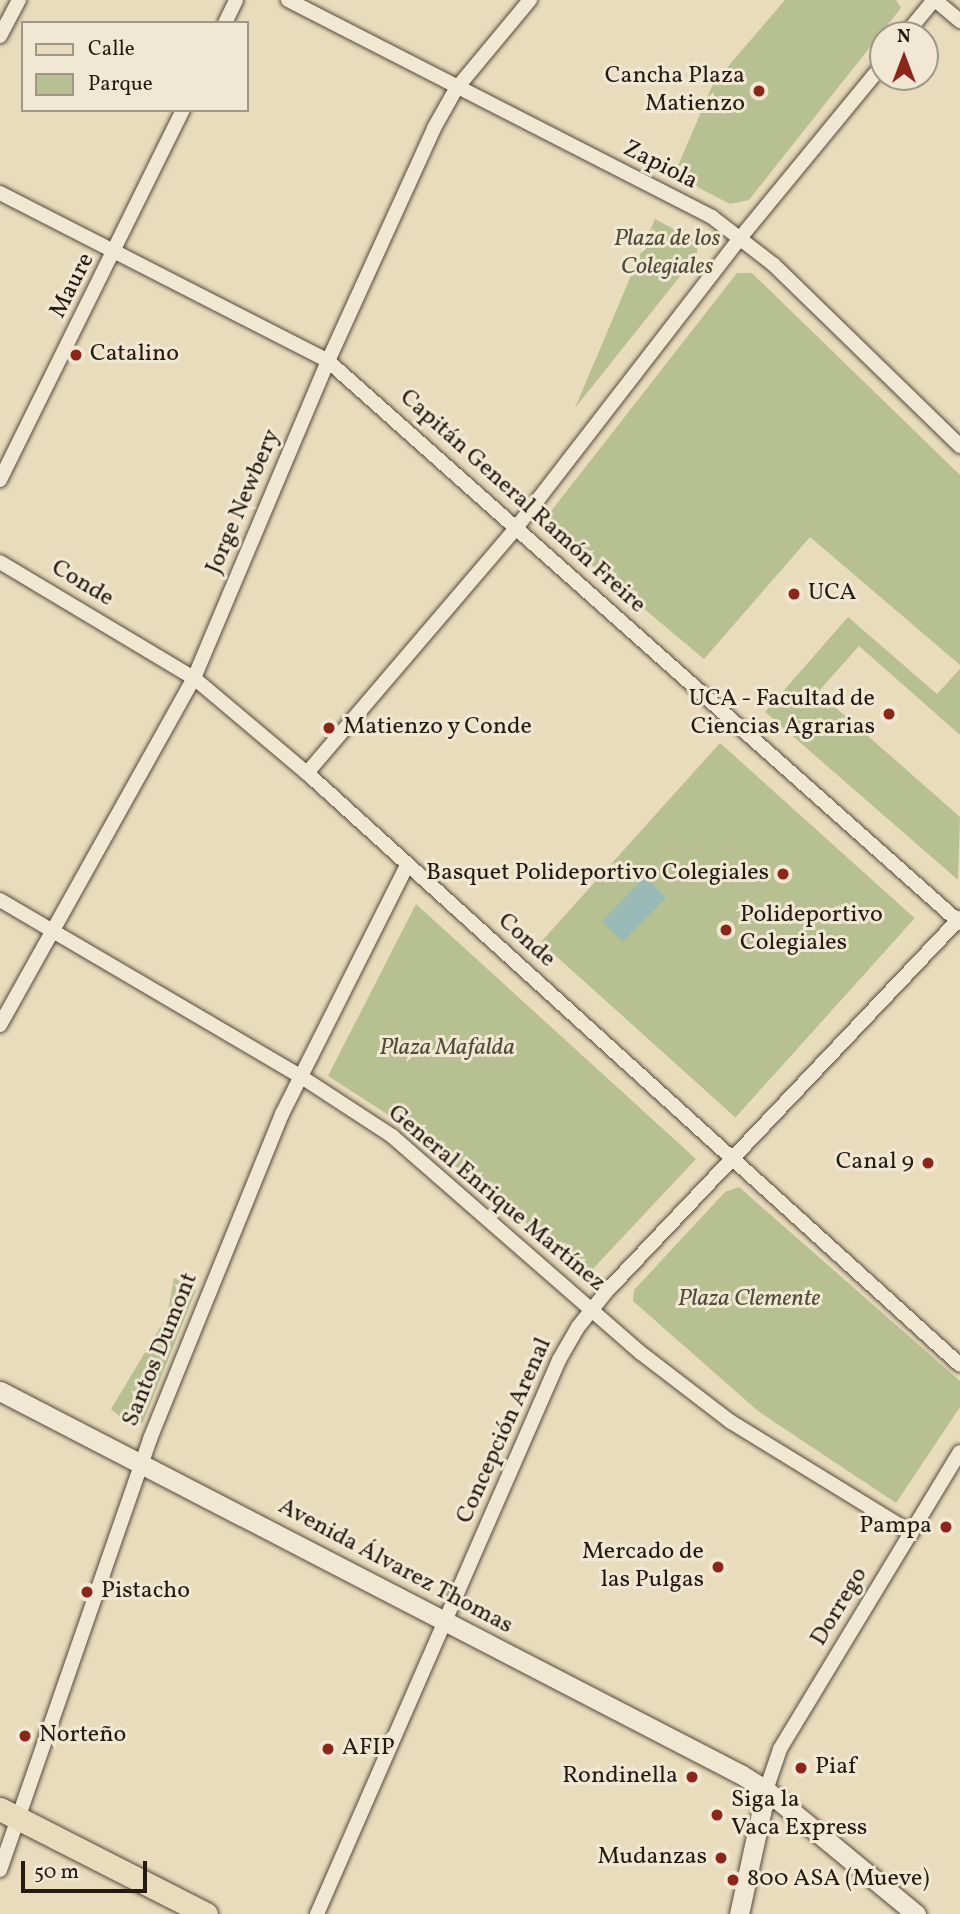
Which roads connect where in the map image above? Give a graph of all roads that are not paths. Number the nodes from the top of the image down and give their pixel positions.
1 (19, 0) edge
2 (236, 0) edge
3 (288, 0) edge
4 (530, 0) edge
5 (934, 0) edge
6 (226, 21) edge
7 (917, 21) edge
8 (960, 21) edge
9 (0, 36) edge
10 (869, 81) edge
11 (456, 89) junction
12 (182, 112) edge
13 (0, 192) edge
14 (741, 237) junction
15 (117, 250) junction
16 (328, 361) junction
17 (960, 446) edge
18 (0, 480) edge
19 (516, 528) junction
20 (0, 562) edge
21 (194, 678) junction
22 (307, 773) junction
23 (407, 864) junction
24 (0, 900) edge
25 (959, 921) edge
26 (51, 930) junction
27 (0, 1025) edge
28 (300, 1076) junction
29 (733, 1157) junction
30 (593, 1310) junction
31 (960, 1365) edge
32 (0, 1391) edge
33 (960, 1452) edge
34 (141, 1462) junction
35 (912, 1533) junction
36 (446, 1622) junction
37 (766, 1790) junction
38 (9, 1814) edge
39 (0, 1870) edge
40 (206, 1914) edge
41 (317, 1914) edge
42 (739, 1914) edge
43 (916, 1914) edge

1 - 9 street
2 - 6 street
3 - 11 street, Zapiola
4 - 11 street, Jorge Newbery
5 - 7 street
5 - 8 street
10 - 14 street
11 - 14 street, Zapiola
11 - 16 street, Jorge Newbery
12 - 15 street, Maure
13 - 15 street, Capitán General Ramón Freire
14 - 17 street, Zapiola
14 - 19 street
15 - 16 street, Capitán General Ramón Freire
15 - 18 street, Maure
16 - 19 street, Capitán General Ramón Freire
16 - 21 street, Jorge Newbery
19 - 22 street
19 - 25 street, Capitán General Ramón Freire
20 - 21 street, Conde
21 - 22 street, Conde
21 - 26 street, Jorge Newbery
22 - 23 street, Conde
23 - 28 street, Santos Dumont
23 - 29 street, Conde
24 - 26 street, General Enrique Martínez
25 - 29 street, Concepción Arenal
26 - 27 street, Jorge Newbery
26 - 28 street, General Enrique Martínez
28 - 30 street, General Enrique Martínez
28 - 34 street, Santos Dumont
29 - 30 street, Concepción Arenal
29 - 31 street, Conde
30 - 35 street, General Enrique Martínez
30 - 36 street, Concepción Arenal
32 - 34 main road, Avenida Álvarez Thomas
33 - 35 street, Dorrego
34 - 36 main road, Avenida Álvarez Thomas
34 - 38 street, Santos Dumont
35 - 37 street, Dorrego
36 - 37 main road, Avenida Álvarez Thomas
36 - 41 street, Concepción Arenal
37 - 42 main road
37 - 43 main road, Avenida Álvarez Thomas
38 - 39 street, Santos Dumont
38 - 40 main road

